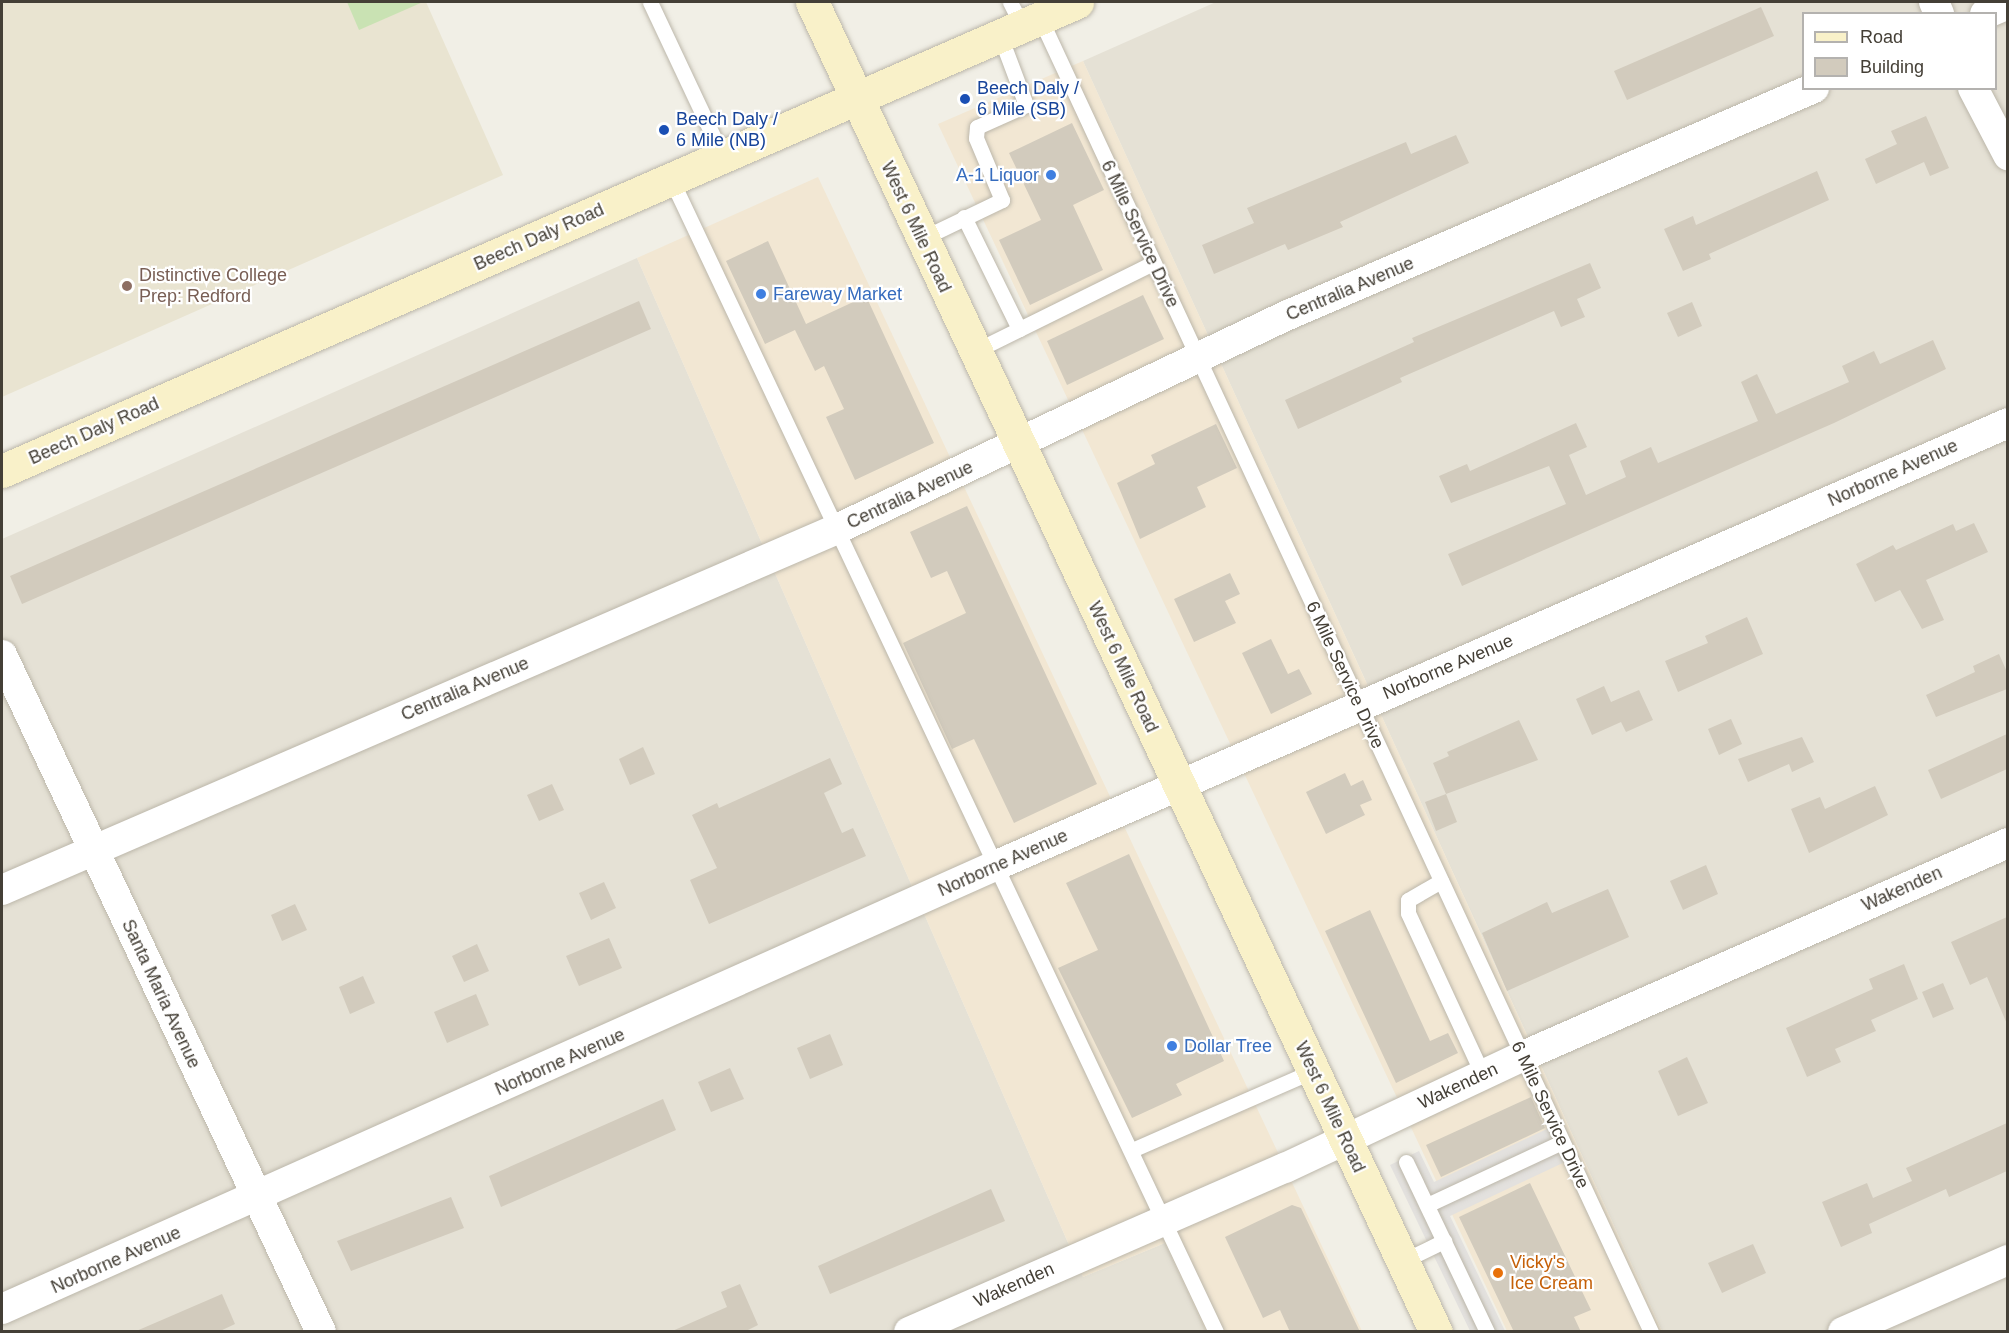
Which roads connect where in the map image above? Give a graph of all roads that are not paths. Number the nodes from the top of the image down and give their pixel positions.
1 (650, 2) edge
2 (812, 2) edge
3 (1077, 2) edge
4 (2007, 4) edge
5 (1989, 12) edge
6 (1018, 20) edge
7 (1809, 90) edge
8 (1974, 90) edge
9 (856, 99) junction
10 (2007, 155) edge
11 (723, 157) junction
12 (671, 179) junction
13 (964, 217) junction
14 (921, 239) junction
15 (1153, 263) junction
16 (1019, 329) junction
17 (975, 351) junction
18 (1197, 358) junction
19 (2007, 423) edge
20 (1018, 444) junction
21 (2, 471) edge
22 (837, 529) junction
23 (2, 655) edge
24 (1360, 706) junction
25 (1179, 786) junction
26 (2007, 843) edge
27 (93, 850) junction
28 (997, 865) junction
29 (1441, 881) junction
30 (2, 890) edge
31 (1523, 1056) junction
32 (1313, 1071) junction
33 (1483, 1075) junction
34 (1345, 1140) junction
35 (1562, 1142) junction
36 (1132, 1150) junction
37 (1406, 1162) dead end
38 (257, 1198) junction
39 (1427, 1205) junction
40 (1163, 1220) junction
41 (1444, 1241) junction
42 (2007, 1260) edge
43 (1403, 1261) junction
44 (2, 1310) edge
45 (321, 1332) edge
46 (909, 1332) edge
47 (1216, 1332) edge
48 (1436, 1332) edge
49 (1487, 1332) edge
50 (1651, 1332) edge
51 (1843, 1332) edge

1 - 11 lane
2 - 9 main road, West 6 Mile Road
3 - 6 main road, Beech Daly Road
4 - 5 street
6 - 9 main road, Beech Daly Road
6 - 13 lane
6 - 15 lane, 6 Mile Service Drive
7 - 18 street, Centralia Avenue
8 - 10 street
9 - 11 main road, Beech Daly Road
9 - 14 main road, West 6 Mile Road
11 - 12 main road, Beech Daly Road
12 - 21 main road, Beech Daly Road
12 - 22 lane
13 - 14 lane
13 - 16 lane
14 - 17 main road, West 6 Mile Road
15 - 16 lane
15 - 18 lane, 6 Mile Service Drive
16 - 17 lane
17 - 20 main road, West 6 Mile Road
18 - 20 street, Centralia Avenue
18 - 24 lane, 6 Mile Service Drive
19 - 24 street, Norborne Avenue
20 - 22 street, Centralia Avenue
20 - 25 main road, West 6 Mile Road
22 - 27 street, Centralia Avenue
22 - 28 lane
23 - 27 street, Santa Maria Avenue
24 - 25 street, Norborne Avenue
24 - 29 lane, 6 Mile Service Drive
25 - 28 street, Norborne Avenue
25 - 32 main road, West 6 Mile Road
26 - 31 street, Wakenden
27 - 30 street, Centralia Avenue
27 - 38 street, Santa Maria Avenue
28 - 36 lane
28 - 38 street, Norborne Avenue
29 - 31 lane, 6 Mile Service Drive
29 - 33 lane
31 - 33 street, Wakenden
31 - 35 lane, 6 Mile Service Drive
32 - 34 main road, West 6 Mile Road
32 - 36 lane
33 - 34 street, Wakenden
34 - 40 street, Wakenden
34 - 43 main road, West 6 Mile Road
35 - 39 lane
35 - 50 lane, 6 Mile Service Drive
36 - 40 lane
37 - 39 lane
38 - 44 street, Norborne Avenue
38 - 45 street, Santa Maria Avenue
39 - 41 lane
40 - 46 street, Wakenden
40 - 47 lane
41 - 43 lane
41 - 49 lane
42 - 51 street
43 - 48 main road, West 6 Mile Road

